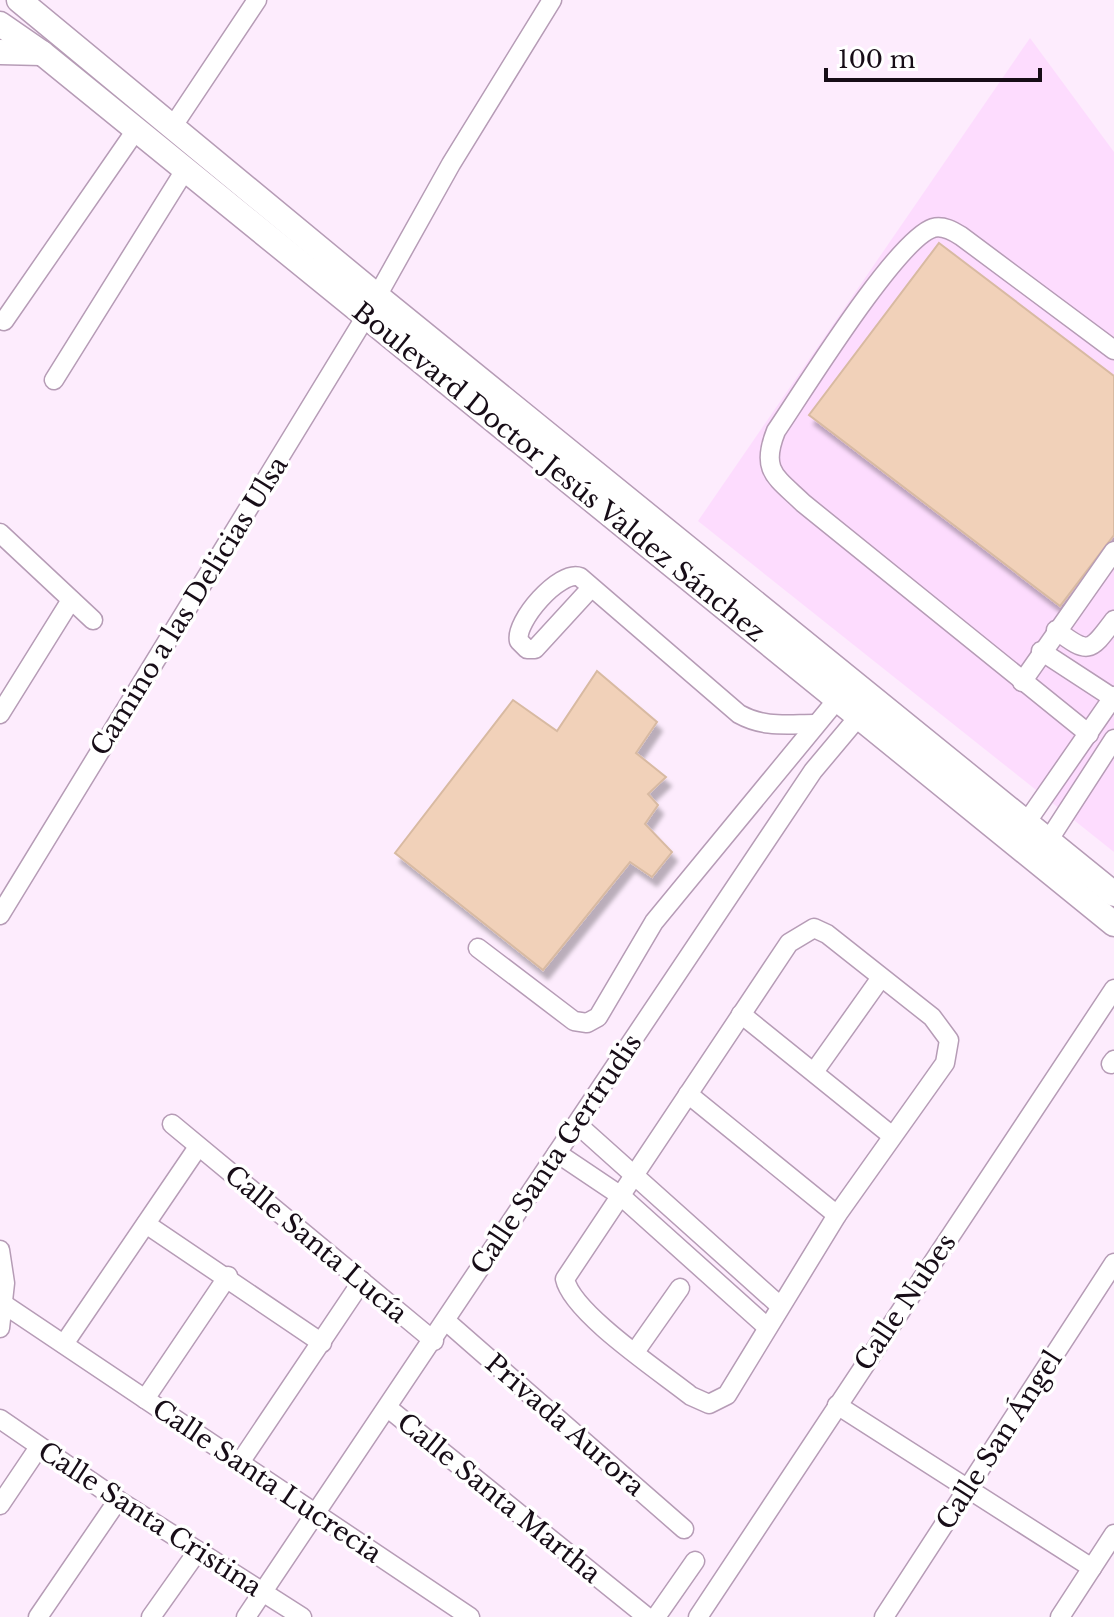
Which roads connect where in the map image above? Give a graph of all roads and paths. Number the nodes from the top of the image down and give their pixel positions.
1 (19, 0) edge
2 (257, 0) edge
3 (552, 0) edge
4 (0, 8) edge
5 (0, 24) edge
6 (0, 52) edge
7 (42, 53) junction
8 (86, 56) junction
9 (173, 126) junction
10 (136, 130) junction
11 (185, 170) junction
12 (371, 306) junction
13 (4, 321) dead end
14 (1114, 350) edge
15 (54, 380) dead end
16 (1, 536) edge
17 (1114, 551) edge
18 (591, 588) dead end
19 (71, 600) junction
20 (93, 620) dead end
21 (1114, 620) edge
22 (1056, 630) junction
23 (1041, 651) junction
24 (1022, 682) junction
25 (845, 689) junction
26 (1113, 697) edge
27 (876, 699) junction
28 (0, 714) edge
29 (858, 717) junction
30 (815, 724) junction
31 (1089, 734) junction
32 (1112, 747) edge
33 (1026, 823) junction
34 (1048, 841) junction
35 (1114, 894) edge
36 (0, 915) edge
37 (1114, 924) edge
38 (478, 948) dead end
39 (880, 979) junction
40 (1114, 990) edge
41 (741, 1014) junction
42 (814, 1072) junction
43 (688, 1094) junction
44 (172, 1124) dead end
45 (577, 1124) junction
46 (891, 1135) junction
47 (198, 1147) junction
48 (557, 1153) junction
49 (635, 1176) junction
50 (621, 1196) junction
51 (837, 1215) junction
52 (146, 1224) junction
53 (0, 1250) edge
54 (1114, 1263) edge
55 (228, 1276) junction
56 (362, 1281) junction
57 (680, 1288) dead end
58 (5, 1305) junction
59 (779, 1305) junction
60 (446, 1321) junction
61 (767, 1327) junction
62 (0, 1328) edge
63 (434, 1341) junction
64 (322, 1343) junction
65 (64, 1344) junction
66 (635, 1352) junction
67 (145, 1399) junction
68 (837, 1405) junction
69 (388, 1408) junction
70 (0, 1419) edge
71 (39, 1447) junction
72 (239, 1464) junction
73 (967, 1488) junction
74 (118, 1500) junction
75 (0, 1505) edge
76 (314, 1512) junction
77 (684, 1529) dead end
78 (1114, 1534) edge
79 (197, 1552) junction
80 (695, 1561) dead end
81 (1092, 1568) junction
82 (262, 1591) junction
83 (38, 1617) edge
84 (151, 1617) edge
85 (246, 1617) edge
86 (302, 1617) edge
87 (470, 1617) edge
88 (647, 1617) edge
89 (656, 1617) edge
90 (698, 1617) edge
91 (884, 1617) edge
92 (1060, 1617) edge

1 - 8 main road, Boulevard Doctor Jesús Valdez Sánchez
2 - 9 street
3 - 12 street, Camino a las Delicias Ulsa
4 - 8 main road
5 - 7 main road, Boulevard Doctor Jesús Valdez Sánchez
6 - 7 main road
7 - 10 main road, Boulevard Doctor Jesús Valdez Sánchez
8 - 9 main road, Boulevard Doctor Jesús Valdez Sánchez
9 - 12 main road, Boulevard Doctor Jesús Valdez Sánchez
10 - 11 main road, Boulevard Doctor Jesús Valdez Sánchez
10 - 13 street
11 - 12 main road, Boulevard Doctor Jesús Valdez Sánchez
11 - 15 street
12 - 25 main road, Boulevard Doctor Jesús Valdez Sánchez
12 - 36 street, Camino a las Delicias Ulsa
14 - 24 street
16 - 19 street
17 - 22 street
18 - 30 street
19 - 20 street
19 - 28 street
21 - 22 street
22 - 23 street
23 - 24 street
23 - 26 street
24 - 31 street
25 - 27 main road, Boulevard Doctor Jesús Valdez Sánchez
25 - 29 main road, Boulevard Doctor Jesús Valdez Sánchez
25 - 30 street
26 - 31 street
27 - 29 street, Calle Santa Gertrudis
27 - 33 main road, Boulevard Doctor Jesús Valdez Sánchez
29 - 37 main road, Boulevard Doctor Jesús Valdez Sánchez
29 - 45 street, Calle Santa Gertrudis
30 - 38 street
31 - 33 street
32 - 34 street
33 - 34 main road, Boulevard Doctor Jesús Valdez Sánchez
34 - 35 main road, Boulevard Doctor Jesús Valdez Sánchez
39 - 41 street
39 - 42 street
39 - 46 street
40 - 68 street, Calle Nubes
41 - 42 street
41 - 43 street
42 - 46 street
43 - 49 street
43 - 51 street
44 - 47 street, Calle Santa Lucía
45 - 48 street, Calle Santa Gertrudis
45 - 49 street
46 - 51 street
47 - 52 street
47 - 56 street, Calle Santa Lucía
48 - 50 street
48 - 60 street, Calle Santa Gertrudis
49 - 50 street
49 - 59 street
50 - 61 street
50 - 66 street
51 - 59 street
52 - 55 street
52 - 65 street
53 - 58 street
54 - 73 street, Calle San Ángel
55 - 64 street
55 - 67 street
56 - 63 street, Calle Santa Lucía
56 - 64 street
57 - 66 street
58 - 62 street
58 - 65 street, Calle Santa Lucrecia
59 - 61 street
60 - 63 street, Calle Santa Gertrudis
60 - 77 street, Privada Aurora
61 - 66 street
63 - 69 street, Calle Santa Gertrudis
64 - 72 street
65 - 67 street, Calle Santa Lucrecia
67 - 72 street, Calle Santa Lucrecia
68 - 73 street
68 - 90 street, Calle Nubes
69 - 76 street, Calle Santa Gertrudis
69 - 88 street, Calle Santa Martha
70 - 71 street, Calle Santa Cristina
71 - 74 street, Calle Santa Cristina
71 - 75 street
72 - 76 street, Calle Santa Lucrecia
73 - 81 street
73 - 91 street, Calle San Ángel
74 - 79 street, Calle Santa Cristina
74 - 83 street
76 - 82 street, Calle Santa Gertrudis
76 - 87 street, Calle Santa Lucrecia
78 - 81 street
79 - 82 street, Calle Santa Cristina
79 - 84 street
80 - 89 street
81 - 92 street
82 - 85 street, Calle Santa Gertrudis
82 - 86 street, Calle Santa Cristina

